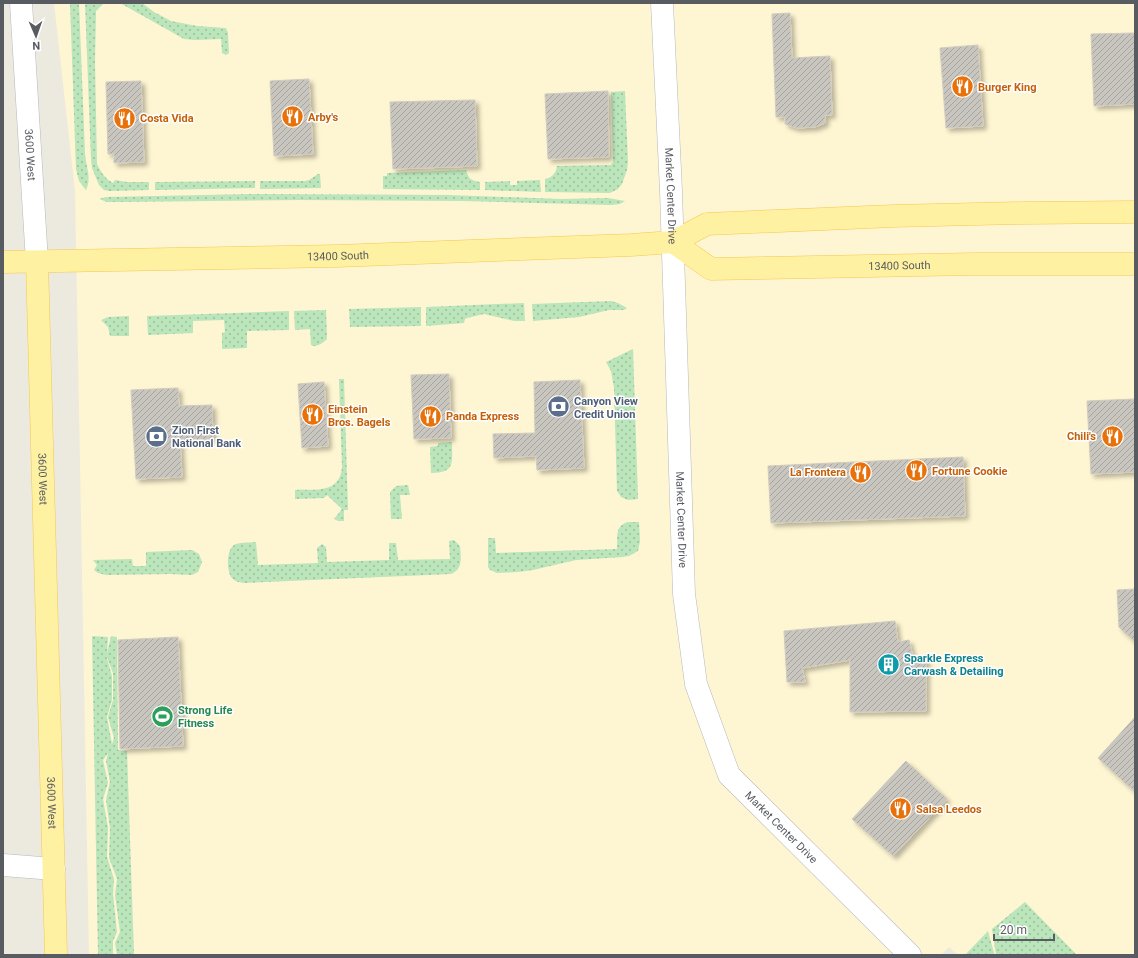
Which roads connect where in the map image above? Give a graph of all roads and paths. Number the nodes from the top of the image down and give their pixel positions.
1 (21, 3) edge
2 (662, 3) edge
3 (1135, 212) edge
4 (673, 242) junction
5 (3, 262) edge
6 (37, 262) junction
7 (1135, 264) edge
8 (3, 865) edge
9 (54, 869) junction
10 (56, 955) edge
11 (910, 955) edge

1 - 6 street, 3600 West
2 - 4 street, Market Center Drive
3 - 4 main road, 13400 South
4 - 6 main road, 13400 South
4 - 7 main road, 13400 South
4 - 11 street, Market Center Drive
5 - 6 main road, 13400 South
6 - 9 main road, 3600 West
8 - 9 street
9 - 10 main road, 3600 West

